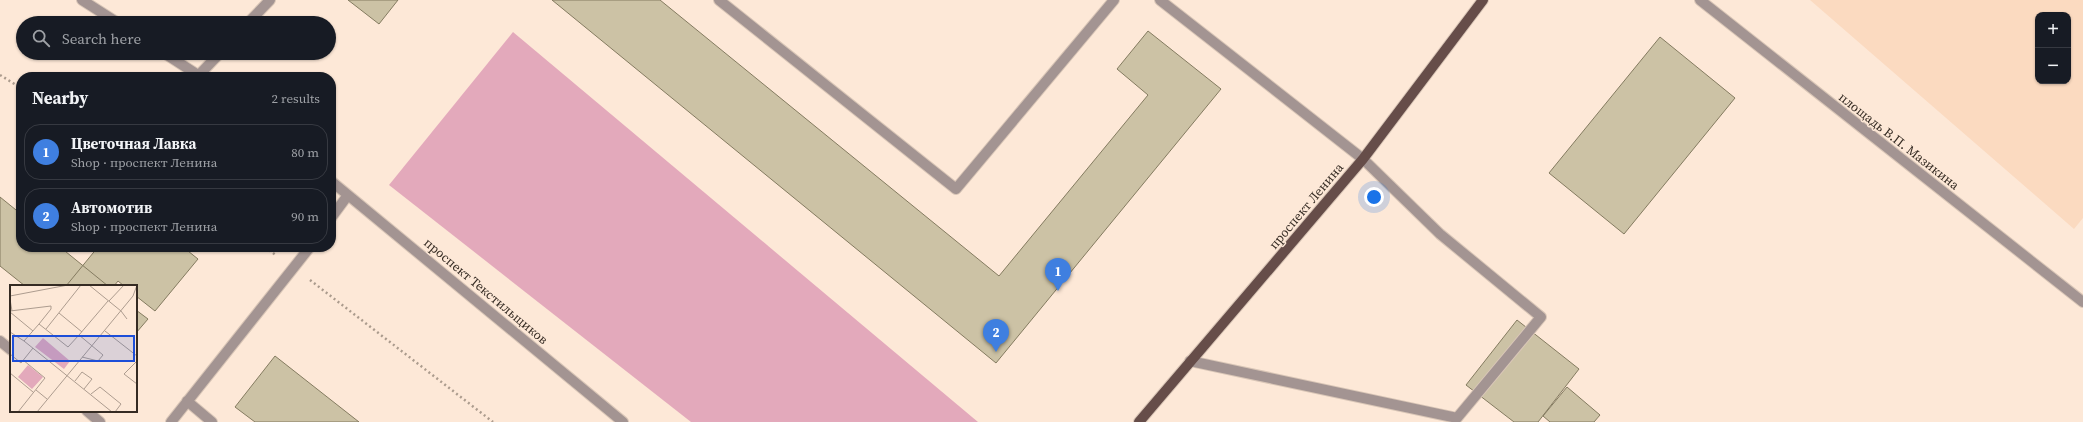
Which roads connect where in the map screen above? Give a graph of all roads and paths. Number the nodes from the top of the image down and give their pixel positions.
1 (82, 0) edge
2 (270, 0) edge
3 (719, 0) edge
4 (1114, 0) edge
5 (1160, 0) edge
6 (1483, 0) edge
7 (1700, 0) edge
8 (107, 16) edge
9 (255, 16) edge
10 (175, 60) edge
11 (214, 60) edge
12 (194, 72) edge
13 (203, 72) edge
14 (0, 75) edge
15 (16, 85) edge
16 (1363, 159) junction
17 (336, 185) edge
18 (348, 195) junction
19 (336, 211) edge
20 (272, 252) edge
21 (306, 252) edge
22 (294, 268) junction
23 (2083, 302) edge
24 (0, 341) edge
25 (10, 349) edge
26 (1190, 361) junction
27 (187, 401) junction
28 (87, 412) edge
29 (100, 422) edge
30 (171, 422) edge
31 (212, 422) edge
32 (493, 422) edge
33 (623, 422) edge
34 (1139, 422) edge

1 - 8 street
2 - 9 street
3 - 4 street
5 - 16 street
6 - 16 main road, проспект Ленина
7 - 23 street, площадь В.П. Мазикина
10 - 12 street
11 - 13 street
14 - 15 path
16 - 26 main road, проспект Ленина
16 - 26 street
17 - 18 street, проспект Текстильщиков
18 - 19 street
18 - 33 street, проспект Текстильщиков
20 - 22 path
21 - 22 street
22 - 27 street
22 - 32 path
24 - 25 street
26 - 34 main road, проспект Ленина
27 - 30 street
27 - 31 street
28 - 29 street

